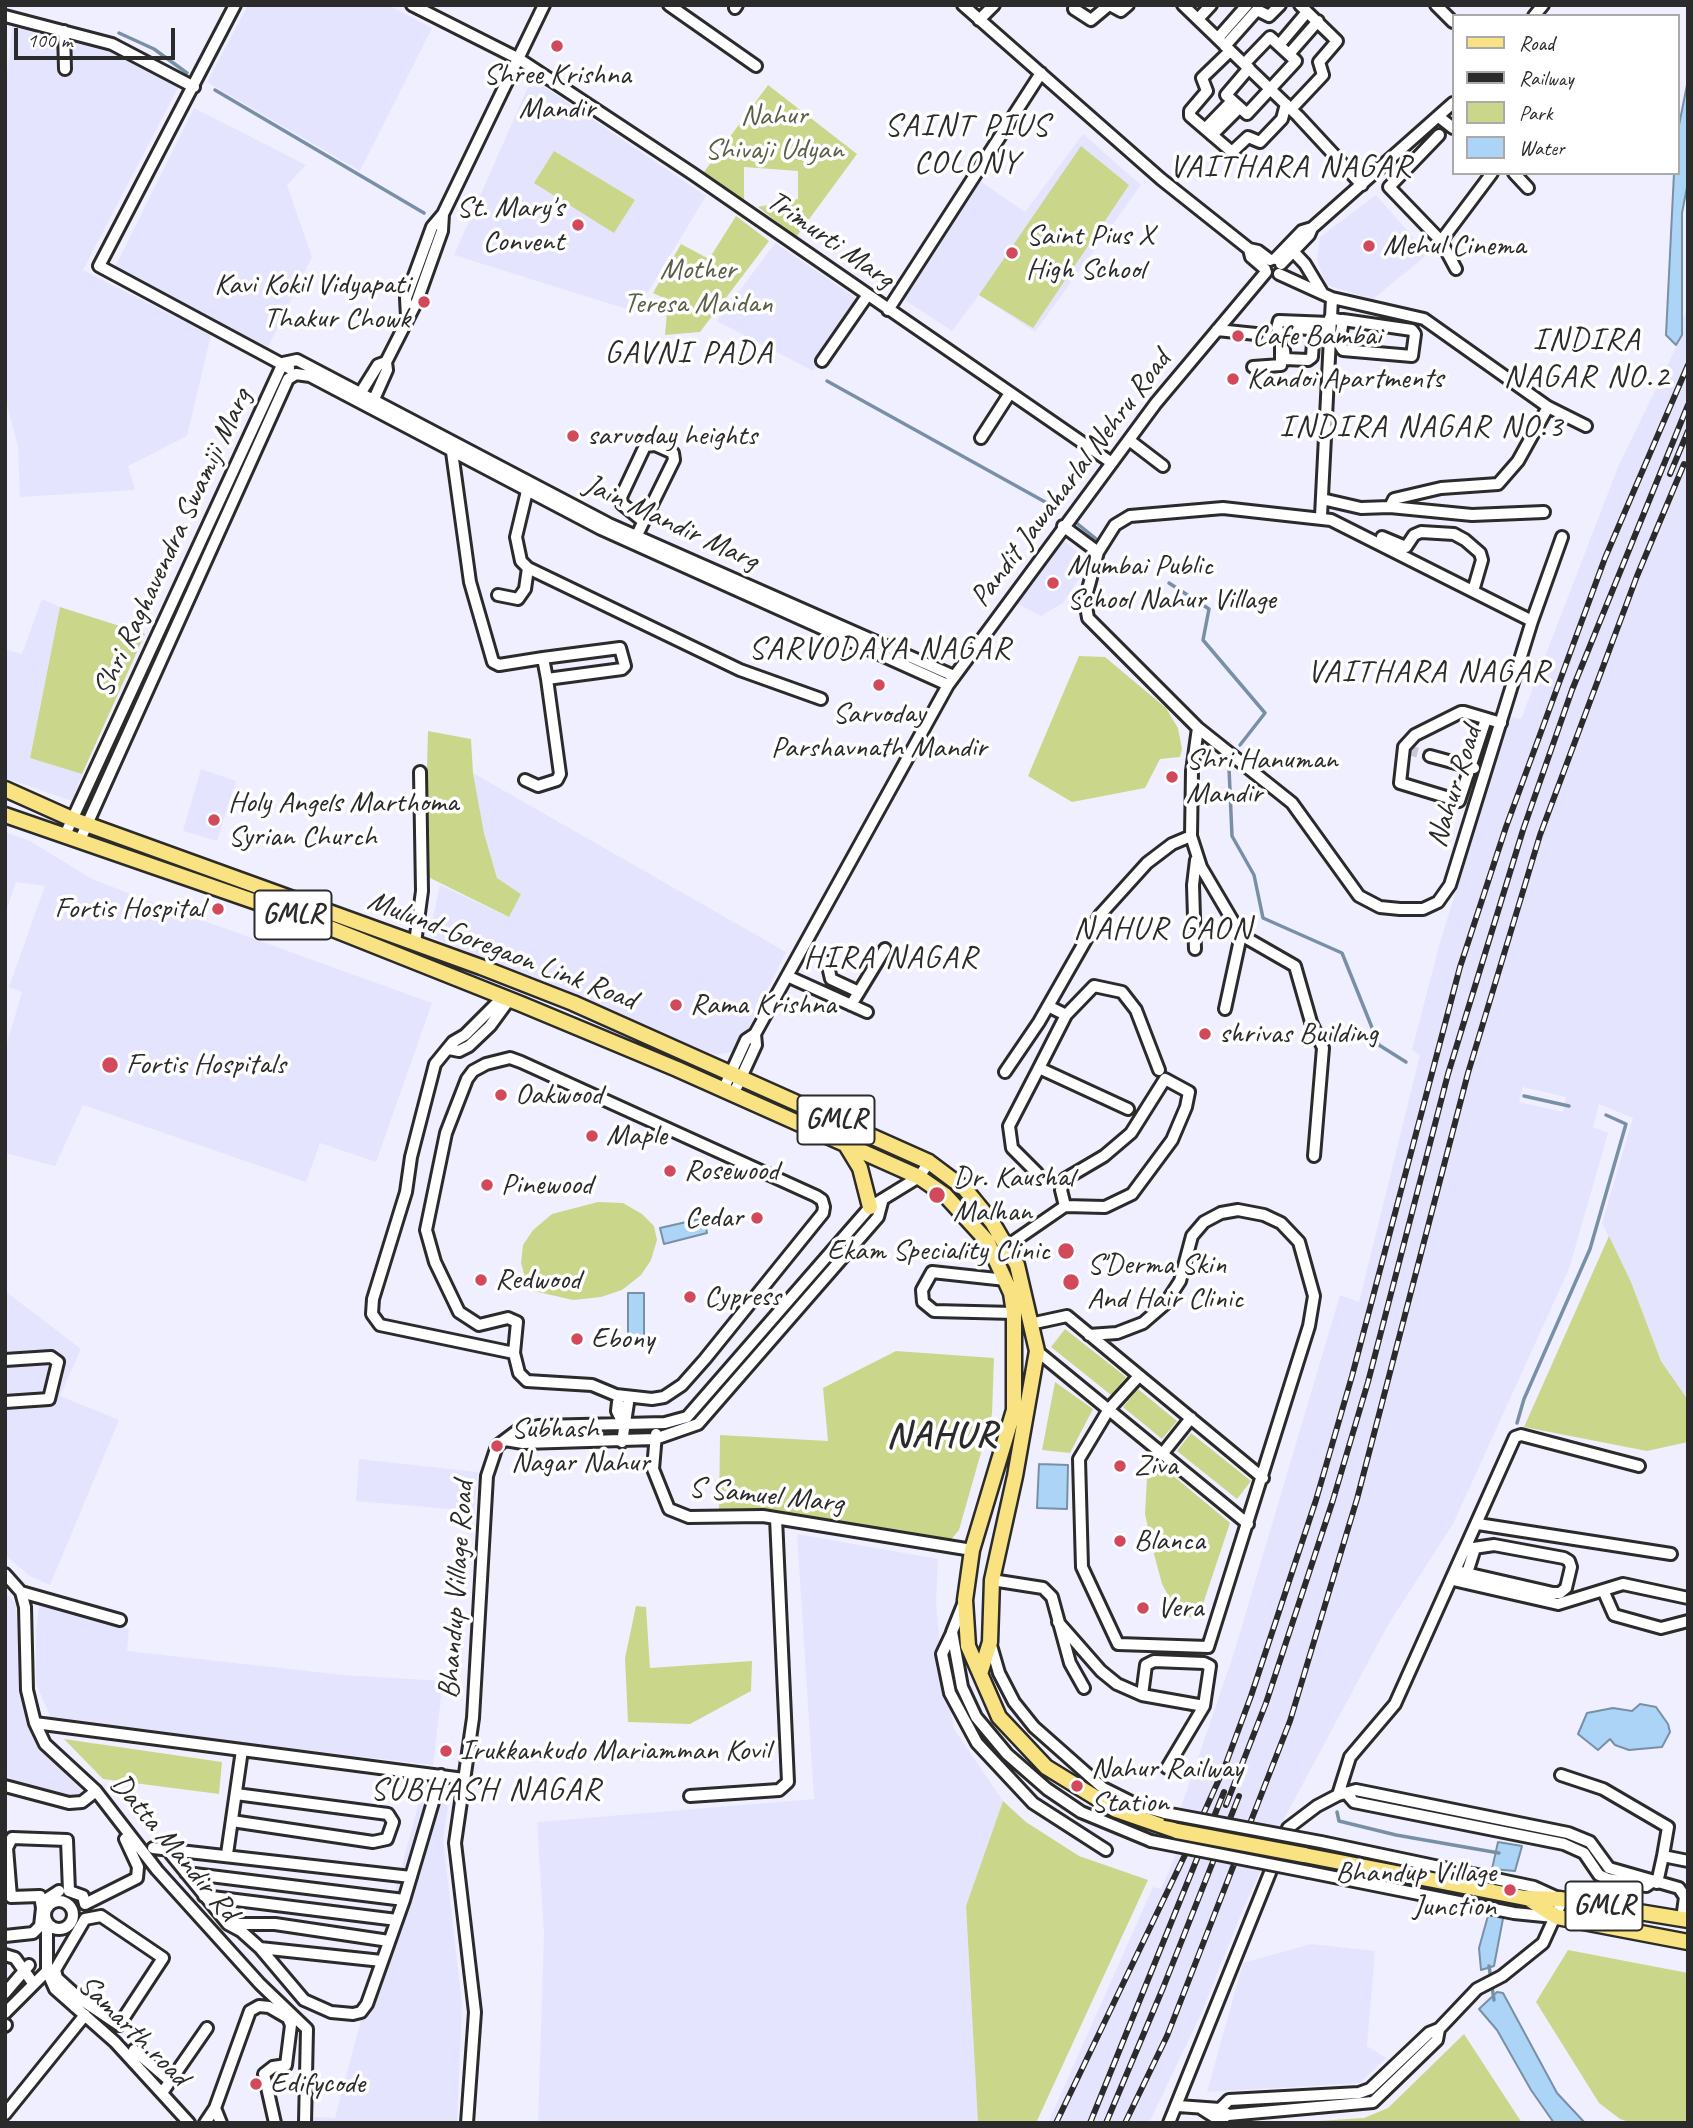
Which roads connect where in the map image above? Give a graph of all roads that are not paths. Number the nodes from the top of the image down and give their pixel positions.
1 (235, 5) edge
2 (412, 5) edge
3 (544, 5) edge
4 (669, 5) edge
5 (963, 5) edge
6 (993, 5) edge
7 (1109, 5) edge
8 (1128, 5) edge
9 (1183, 5) edge
10 (1211, 5) edge
11 (1247, 5) edge
12 (1280, 5) edge
13 (1436, 5) edge
14 (1074, 7) edge
15 (1304, 9) edge
16 (5, 16) edge
17 (1198, 19) junction
18 (979, 20) junction
19 (1318, 21) junction
20 (1452, 21) edge
21 (64, 32) junction
22 (1280, 44) junction
23 (1224, 45) junction
24 (1290, 53) junction
25 (519, 60) junction
26 (756, 66) dead end
27 (1246, 66) junction
28 (65, 69) dead end
29 (1041, 73) junction
30 (194, 86) junction
31 (1271, 90) junction
32 (1235, 104) junction
33 (1452, 104) edge
34 (1288, 107) junction
35 (1439, 117) junction
36 (1428, 127) junction
37 (1452, 127) edge
38 (1209, 132) junction
39 (1439, 135) junction
40 (1452, 137) edge
41 (1394, 157) junction
42 (1406, 168) junction
43 (1490, 175) edge
44 (1516, 175) edge
45 (1362, 185) junction
46 (1528, 188) dead end
47 (1441, 241) junction
48 (1291, 249) junction
49 (1273, 266) junction
50 (1456, 269) dead end
51 (867, 296) junction
52 (1327, 296) junction
53 (888, 310) junction
54 (1343, 320) junction
55 (1330, 324) junction
56 (1217, 330) junction
57 (1256, 334) dead end
58 (1313, 342) dead end
59 (822, 361) dead end
60 (386, 362) junction
61 (283, 363) junction
62 (1253, 367) dead end
63 (296, 374) junction
64 (322, 377) junction
65 (1010, 393) junction
66 (358, 397) junction
67 (372, 404) junction
68 (1548, 407) junction
69 (1586, 426) dead end
70 (981, 438) dead end
71 (1129, 439) junction
72 (441, 441) junction
73 (250, 450) junction
74 (452, 452) junction
75 (1112, 463) junction
76 (1163, 466) dead end
77 (490, 467) junction
78 (516, 480) junction
79 (527, 491) junction
80 (221, 498) junction
81 (552, 499) junction
82 (1322, 499) junction
83 (232, 502) junction
84 (1390, 507) junction
85 (1545, 512) dead end
86 (1321, 516) junction
87 (643, 522) junction
88 (1063, 526) junction
89 (1562, 537) dead end
90 (634, 540) junction
91 (1388, 543) junction
92 (1098, 552) junction
93 (191, 562) junction
94 (203, 567) junction
95 (528, 568) junction
96 (1473, 591) junction
97 (498, 595) dead end
98 (1532, 621) junction
99 (159, 631) junction
100 (172, 637) junction
101 (543, 658) junction
102 (547, 679) junction
103 (951, 680) junction
104 (821, 699) dead end
105 (122, 711) junction
106 (136, 716) junction
107 (1486, 719) junction
108 (1501, 723) junction
109 (116, 724) junction
110 (1198, 729) junction
111 (130, 730) junction
112 (1430, 756) tunnel mouth
113 (1470, 767) junction
114 (420, 772) dead end
115 (1486, 772) junction
116 (525, 780) dead end
117 (5, 789) edge
118 (5, 815) edge
119 (72, 819) junction
120 (87, 825) junction
121 (65, 835) junction
122 (1191, 836) junction
123 (80, 840) junction
124 (1197, 853) junction
125 (317, 916) junction
126 (1241, 935) junction
127 (415, 943) junction
128 (885, 949) dead end
129 (1195, 949) dead end
130 (827, 962) dead end
131 (787, 976) junction
132 (831, 979) junction
133 (824, 992) junction
134 (859, 992) junction
135 (506, 998) junction
136 (851, 1005) junction
137 (1048, 1006) junction
138 (1225, 1009) dead end
139 (867, 1012) dead end
140 (1066, 1015) junction
141 (1039, 1068) junction
142 (1159, 1070) dead end
143 (1005, 1072) dead end
144 (736, 1075) junction
145 (728, 1093) junction
146 (1128, 1109) dead end
147 (846, 1145) junction
148 (1314, 1156) dead end
149 (929, 1161) junction
150 (1037, 1172) dead end
151 (919, 1177) junction
152 (876, 1204) junction
153 (1065, 1206) junction
154 (838, 1244) junction
155 (1007, 1246) junction
156 (848, 1252) junction
157 (810, 1278) junction
158 (1006, 1280) junction
159 (820, 1286) junction
160 (792, 1298) junction
161 (801, 1307) junction
162 (1014, 1313) junction
163 (1030, 1324) junction
164 (1088, 1335) junction
165 (756, 1339) junction
166 (766, 1347) junction
167 (1037, 1351) junction
168 (514, 1353) junction
169 (5, 1360) edge
170 (1139, 1376) junction
171 (721, 1378) junction
172 (731, 1388) junction
173 (5, 1402) edge
174 (623, 1403) dead end
175 (699, 1403) junction
176 (1110, 1409) junction
177 (710, 1412) junction
178 (1191, 1419) junction
179 (623, 1423) junction
180 (658, 1423) junction
181 (655, 1439) junction
182 (505, 1440) junction
183 (622, 1442) junction
184 (1163, 1453) junction
185 (1639, 1466) dead end
186 (1263, 1478) junction
187 (776, 1518) junction
188 (1248, 1524) junction
189 (1478, 1524) junction
190 (1471, 1549) junction
191 (972, 1550) junction
192 (1671, 1554) dead end
193 (5, 1574) edge
194 (1459, 1575) junction
195 (992, 1580) junction
196 (1603, 1590) junction
197 (21, 1592) junction
198 (1688, 1598) edge
199 (965, 1600) junction
200 (120, 1620) dead end
201 (1688, 1620) edge
202 (1058, 1622) junction
203 (952, 1632) junction
204 (990, 1642) junction
205 (981, 1671) junction
206 (1084, 1688) dead end
207 (1142, 1695) junction
208 (1204, 1706) junction
209 (35, 1723) junction
210 (242, 1750) junction
211 (1167, 1768) dead end
212 (440, 1775) junction
213 (1561, 1775) dead end
214 (464, 1779) junction
215 (5, 1786) edge
216 (236, 1794) junction
217 (1343, 1794) junction
218 (96, 1796) junction
219 (690, 1796) dead end
220 (232, 1821) junction
221 (153, 1847) dead end
222 (166, 1848) junction
223 (1106, 1850) dead end
224 (227, 1854) junction
225 (1663, 1858) junction
226 (1688, 1861) edge
227 (186, 1873) junction
228 (411, 1877) junction
229 (1486, 1883) junction
230 (1658, 1883) junction
231 (59, 1891) dead end
232 (1518, 1892) junction
233 (80, 1895) junction
234 (204, 1896) junction
235 (1561, 1899) junction
236 (404, 1900) junction
237 (42, 1902) junction
238 (69, 1906) junction
239 (1557, 1917) junction
240 (1685, 1919) edge
241 (397, 1920) junction
242 (228, 1924) junction
243 (44, 1926) junction
244 (5, 1936) edge
245 (389, 1941) junction
246 (1688, 1942) edge
247 (260, 1948) junction
248 (5, 1955) edge
249 (382, 1961) junction
250 (26, 1968) junction
251 (47, 1971) junction
252 (33, 1983) junction
253 (5, 1993) edge
254 (77, 2003) junction
255 (5, 2013) edge
256 (85, 2015) junction
257 (207, 2028) dead end
258 (129, 2049) junction
259 (170, 2081) junction
260 (162, 2093) junction
261 (1178, 2106) junction
262 (215, 2108) junction
263 (1202, 2109) junction
264 (5, 2114) edge
265 (189, 2123) edge
266 (205, 2123) edge
267 (221, 2123) edge
268 (275, 2123) edge
269 (305, 2123) edge
270 (467, 2123) edge
271 (1169, 2123) edge
272 (1224, 2123) edge

1 - 30 street
2 - 25 street, Trimurti Marg
3 - 25 street
4 - 26 street
5 - 18 street
6 - 18 street
7 - 8 street
7 - 14 street
9 - 17 street
10 - 17 street
11 - 23 street
12 - 23 street
13 - 20 street
15 - 19 street
15 - 22 street
16 - 21 street
17 - 23 street
18 - 29 street
19 - 24 street
19 - 34 street
21 - 28 street
21 - 30 street
22 - 24 street
22 - 27 street
23 - 27 street
23 - 38 street
24 - 31 street
25 - 51 street, Trimurti Marg
25 - 60 street
27 - 31 street
27 - 32 street
29 - 49 street
29 - 53 street
30 - 61 street
31 - 32 street
31 - 34 street
32 - 38 street
33 - 35 street
34 - 38 street
34 - 45 street
35 - 36 street
35 - 37 street
36 - 39 street
36 - 41 street
39 - 40 street
39 - 42 street
41 - 42 street
41 - 45 street
42 - 47 street
43 - 47 street
44 - 46 street
45 - 48 street, Pandit Jawaharlal Nehru Road
47 - 50 street
48 - 49 street, Pandit Jawaharlal Nehru Road
48 - 52 street
49 - 52 street
49 - 56 street, Pandit Jawaharlal Nehru Road
51 - 53 street, Trimurti Marg
51 - 59 street
52 - 55 street
52 - 68 street
53 - 65 street, Trimurti Marg
54 - 54 street
54 - 55 street
55 - 58 street
55 - 62 street
55 - 82 street
56 - 57 street
56 - 71 street, Pandit Jawaharlal Nehru Road
60 - 66 street
60 - 67 street
61 - 63 street
61 - 64 street, Shri Raghavendra Swamiji Marg
61 - 73 street, Shri Raghavendra Swamiji Marg
63 - 64 street, Shri Raghavendra Swamiji Marg
63 - 73 street, Shri Raghavendra Swamiji Marg
64 - 66 street, Shri Raghavendra Swamiji Marg
65 - 70 street
65 - 75 street, Trimurti Marg
66 - 67 street, Shri Raghavendra Swamiji Marg
67 - 72 street, Jain Mandir Marg
68 - 69 street
68 - 84 street
71 - 75 street, Pandit Jawaharlal Nehru Road
71 - 76 street
72 - 74 street, Jain Mandir Marg
72 - 77 street, Jain Mandir Marg
73 - 80 street, Shri Raghavendra Swamiji Marg
73 - 83 street, Shri Raghavendra Swamiji Marg
74 - 77 street, Jain Mandir Marg
74 - 101 street
75 - 88 street, Pandit Jawaharlal Nehru Road
77 - 78 street, Jain Mandir Marg
78 - 79 street, Jain Mandir Marg
78 - 81 street, Jain Mandir Marg
79 - 81 street, Jain Mandir Marg
79 - 95 street
80 - 83 street
80 - 93 street, Shri Raghavendra Swamiji Marg
81 - 90 street, Jain Mandir Marg
82 - 84 street
82 - 86 street
83 - 94 street, Shri Raghavendra Swamiji Marg
84 - 85 street
86 - 91 street, Nahur Road
86 - 92 street, Nahur Road
87 - 87 street
87 - 90 street
88 - 92 street
88 - 103 street, Pandit Jawaharlal Nehru Road
89 - 98 street
90 - 103 street, Jain Mandir Marg
91 - 96 street, Nahur Road
91 - 96 street
92 - 110 street, Nahur Road
93 - 94 street
93 - 99 street, Shri Raghavendra Swamiji Marg
94 - 100 street, Shri Raghavendra Swamiji Marg
95 - 97 street
95 - 104 street
96 - 98 street, Nahur Road
98 - 108 street, Nahur Road
99 - 100 street
99 - 105 street, Shri Raghavendra Swamiji Marg
100 - 106 street, Shri Raghavendra Swamiji Marg
101 - 102 street
101 - 102 street
102 - 116 street
103 - 131 street, Pandit Jawaharlal Nehru Road
105 - 106 street
105 - 109 street, Shri Raghavendra Swamiji Marg
106 - 111 street, Shri Raghavendra Swamiji Marg
107 - 108 street
107 - 113 street
107 - 113 street
108 - 115 street, Nahur Road
109 - 111 street
109 - 119 street, Shri Raghavendra Swamiji Marg
110 - 115 street, Nahur Road
110 - 122 street
111 - 120 street, Shri Raghavendra Swamiji Marg
112 - 113 street
113 - 115 street
114 - 127 street
117 - 119 main road, Mulund-Goregaon Link Road / GMLR
118 - 121 main road, Mulund-Goregaon Link Road / GMLR
119 - 120 main road, Mulund-Goregaon Link Road / GMLR
119 - 121 street, Shri Raghavendra Swamiji Marg
120 - 123 street, Shri Raghavendra Swamiji Marg
120 - 125 main road, Mulund-Goregaon Link Road / GMLR
121 - 123 main road, Mulund-Goregaon Link Road / GMLR
122 - 124 street
122 - 137 street
123 - 125 main road, Mulund-Goregaon Link Road / GMLR
124 - 126 street
124 - 129 street
125 - 127 main road, Mulund-Goregaon Link Road / GMLR
125 - 135 main road, Mulund-Goregaon Link Road / GMLR
126 - 138 street
126 - 148 street
127 - 144 main road, Mulund-Goregaon Link Road / GMLR
128 - 134 street
130 - 132 street
131 - 133 street
131 - 144 street, Pandit Jawaharlal Nehru Road
132 - 133 street
132 - 134 street
133 - 136 street
134 - 136 street
135 - 145 main road, Mulund-Goregaon Link Road / GMLR
135 - 168 street
136 - 139 street
137 - 140 street
137 - 143 street
140 - 141 street
140 - 142 street
141 - 146 street
141 - 150 street
144 - 145 street
144 - 149 main road, GMLR
145 - 147 main road, GMLR
147 - 151 main road, GMLR
147 - 152 main road
149 - 151 street
149 - 155 main road, GMLR
151 - 152 street
151 - 158 main road, GMLR
152 - 154 street
152 - 156 street
153 - 153 street
153 - 155 street
154 - 156 street
154 - 157 street
155 - 163 main road, GMLR
156 - 159 street
157 - 159 street
157 - 160 street
158 - 162 main road, GMLR
158 - 162 street
159 - 161 street
160 - 161 street
160 - 165 street
161 - 166 street
162 - 191 main road, GMLR
163 - 164 street
163 - 167 main road, GMLR
164 - 170 street
164 - 186 street
165 - 166 street
165 - 171 street
166 - 172 street
167 - 176 street
167 - 195 main road, GMLR
168 - 168 street
169 - 173 street
170 - 176 street
170 - 178 street
171 - 172 street
171 - 175 street
172 - 177 street
174 - 179 street
175 - 177 street
175 - 180 street
176 - 184 street
176 - 188 street
177 - 181 street
178 - 184 street
178 - 186 street
179 - 180 street
179 - 182 street
179 - 183 street
180 - 181 street, S Samuel Marg
181 - 183 street
181 - 187 street, S Samuel Marg
182 - 183 street
182 - 214 street, Bhandup Village Road
184 - 188 street
185 - 189 street
186 - 188 street
187 - 191 street, S Samuel Marg
187 - 219 street
189 - 190 street
189 - 192 street
190 - 194 street
190 - 194 street
191 - 199 main road, GMLR
193 - 197 street
194 - 196 street
194 - 217 street
195 - 202 street
195 - 204 main road, GMLR
196 - 198 street
196 - 201 street
197 - 200 street
197 - 209 street, Datta Mandir Rd
199 - 203 street
199 - 205 main road, GMLR
202 - 206 street
202 - 207 street
203 - 223 street
203 - 239 street, bridge
204 - 205 main road, GMLR
204 - 229 street, bridge
205 - 229 main road, bridge
207 - 208 street
207 - 208 street
208 - 211 street
209 - 210 street
209 - 218 street, Datta Mandir Rd
210 - 212 street
210 - 216 street
212 - 214 street
212 - 228 street
213 - 225 street
214 - 270 street, Bhandup Village Road
215 - 218 street
216 - 220 street
216 - 220 street
217 - 230 street
217 - 261 street
218 - 233 street
218 - 269 street, Datta Mandir Rd
220 - 224 street
221 - 222 street
222 - 224 street
222 - 227 street
224 - 228 street
225 - 226 street
225 - 230 street
227 - 234 street
227 - 236 street
228 - 236 street
229 - 232 main road
230 - 240 street
231 - 237 street
232 - 235 main road, GMLR
232 - 239 main road, GMLR
233 - 237 street
233 - 238 street
234 - 241 street
234 - 242 street
235 - 239 street
235 - 240 main road, GMLR
236 - 241 street
237 - 243 street
238 - 243 street
238 - 243 street
239 - 246 main road, GMLR
239 - 263 street
241 - 245 street
242 - 245 street
242 - 247 street
243 - 244 street
243 - 251 street
245 - 249 street
247 - 249 street
247 - 249 street
248 - 250 street
250 - 252 street
250 - 253 street
251 - 252 street
251 - 254 street, Samarth road
252 - 255 street
254 - 254 street
254 - 256 street, Samarth road
256 - 258 street, Samarth road
256 - 264 street
257 - 259 street
258 - 259 street
258 - 260 street, Samarth road
259 - 260 street
260 - 265 street, Samarth road
261 - 263 street
261 - 271 street
262 - 266 street
262 - 267 street
262 - 268 street
263 - 272 street

